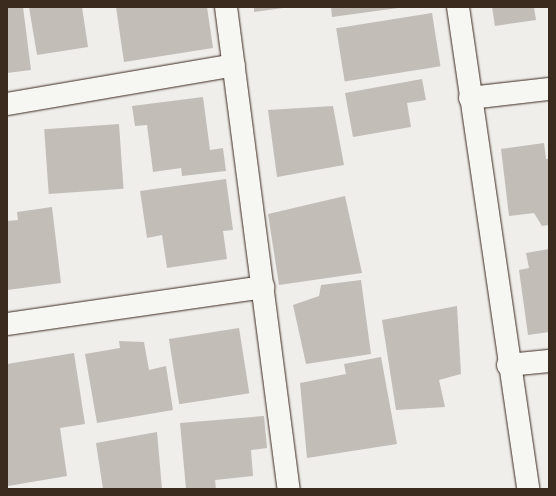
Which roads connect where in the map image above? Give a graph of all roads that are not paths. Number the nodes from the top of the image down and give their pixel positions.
1 (226, 7) edge
2 (458, 7) edge
3 (234, 65) junction
4 (549, 89) edge
5 (470, 98) junction
6 (7, 104) edge
7 (263, 287) junction
8 (7, 324) edge
9 (549, 361) edge
10 (508, 365) junction
11 (289, 489) edge
12 (528, 489) edge

1 - 3 street
2 - 5 street
3 - 6 street
3 - 7 street
4 - 5 street
5 - 10 street
7 - 8 street
7 - 11 street
9 - 10 street
10 - 12 street

